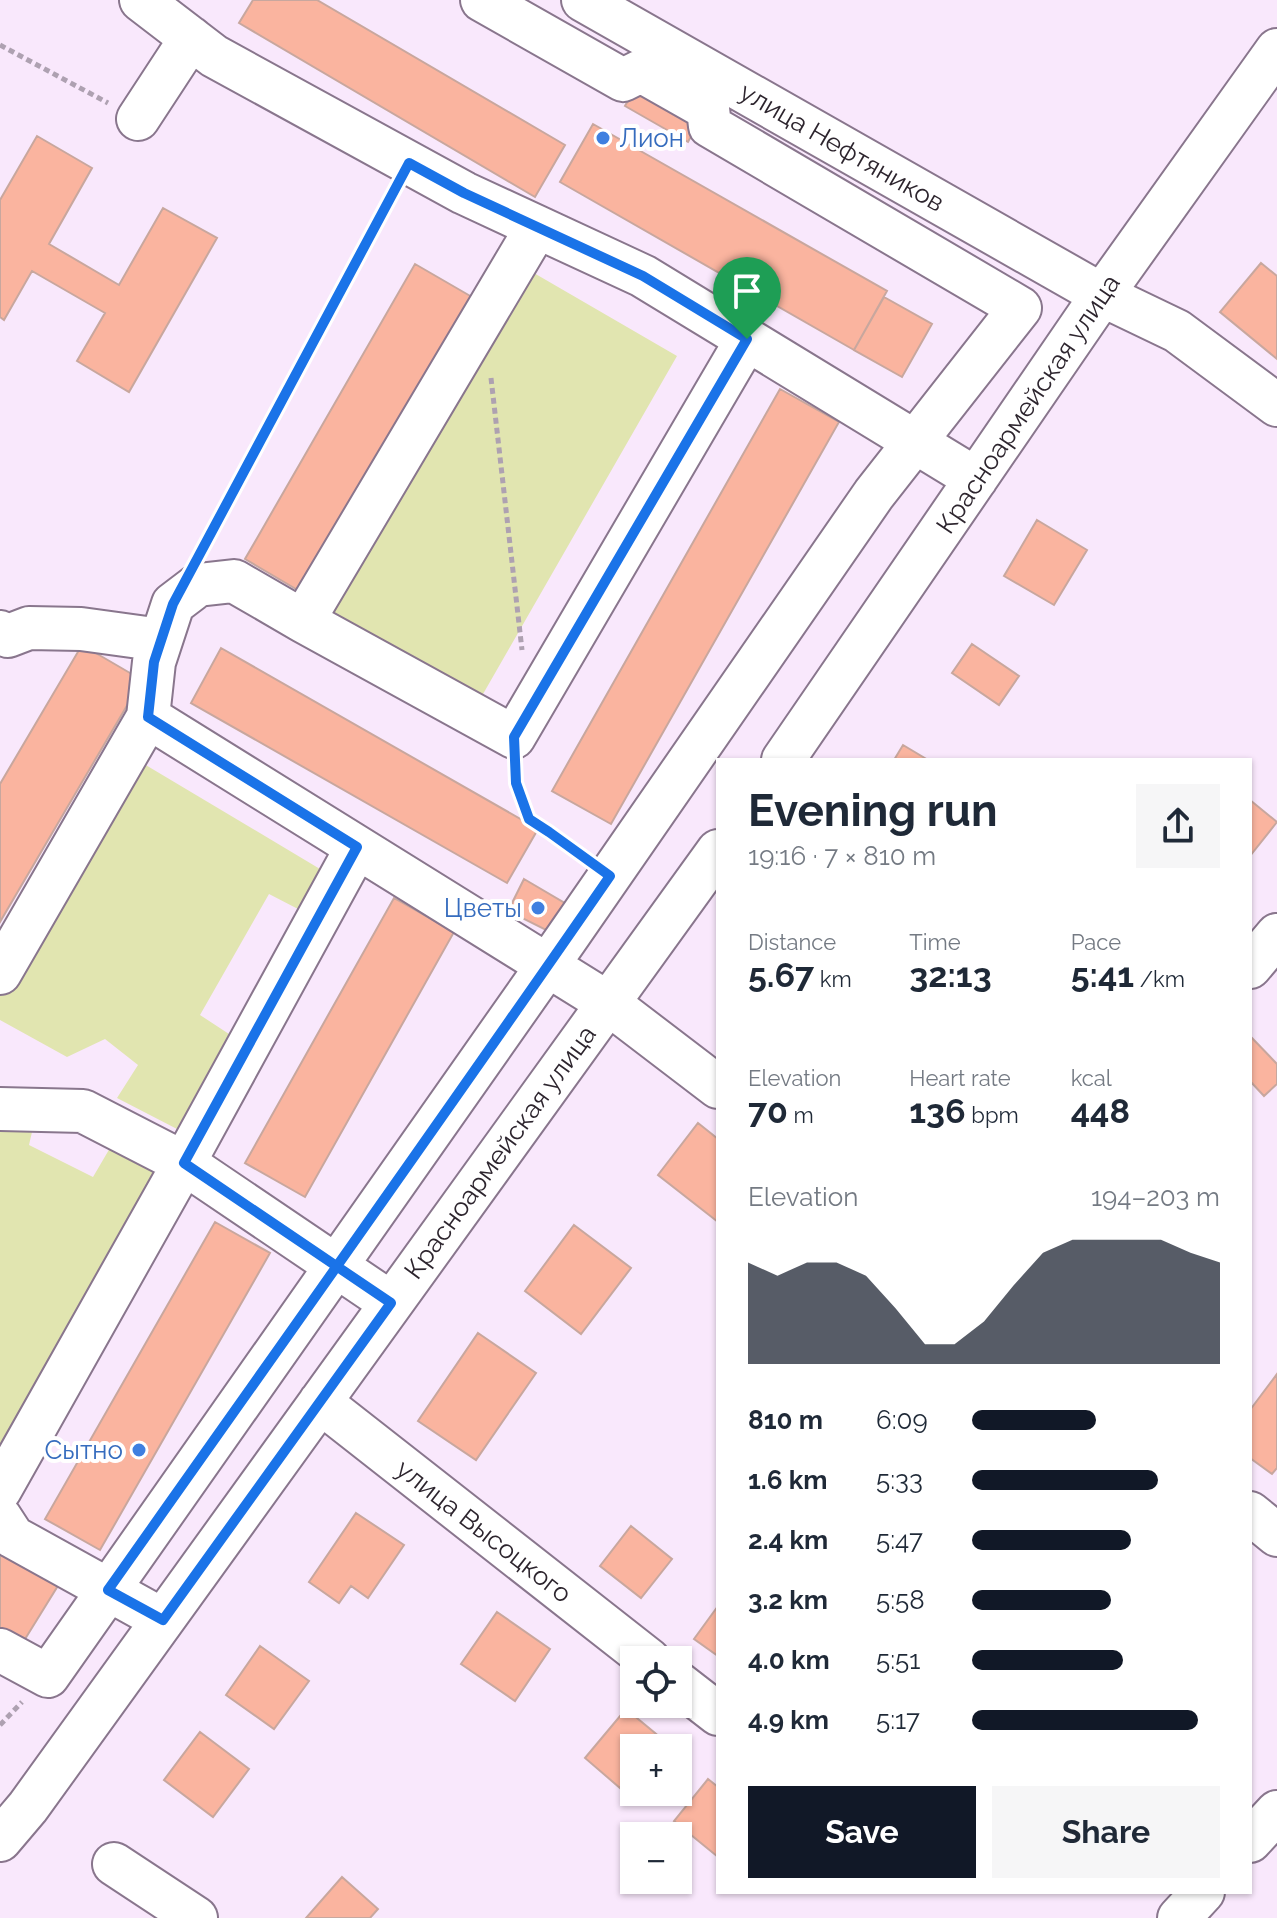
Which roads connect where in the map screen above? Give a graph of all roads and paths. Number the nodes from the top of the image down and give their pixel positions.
1 (141, 0) edge
2 (482, 0) edge
3 (583, 0) edge
4 (191, 38) junction
5 (0, 45) edge
6 (1277, 50) edge
7 (138, 119) joint
8 (409, 163) junction
9 (537, 227) junction
10 (1102, 295) junction
11 (484, 317) junction
12 (747, 339) junction
13 (1277, 405) edge
14 (915, 442) junction
15 (976, 479) junction
16 (203, 549) dead end
17 (303, 621) junction
18 (0, 632) edge
19 (161, 640) junction
20 (148, 717) junction
21 (522, 724) junction
22 (784, 758) edge
23 (357, 847) junction
24 (716, 854) edge
25 (610, 876) junction
26 (1277, 935) edge
27 (1252, 965) edge
28 (547, 966) junction
29 (0, 973) edge
30 (608, 1003) junction
31 (0, 1080) edge
32 (716, 1085) edge
33 (0, 1109) edge
34 (47, 1110) junction
35 (184, 1163) junction
36 (337, 1266) junction
37 (391, 1303) junction
38 (320, 1402) junction
39 (0, 1490) edge
40 (1252, 1515) edge
41 (0, 1517) edge
42 (1277, 1535) edge
43 (108, 1590) junction
44 (163, 1620) junction
45 (631, 1646) edge
46 (0, 1650) edge
47 (692, 1694) edge
48 (716, 1712) edge
49 (14, 1799) edge
50 (1277, 1812) edge
51 (1252, 1839) edge
52 (0, 1840) edge
53 (114, 1864) dead end
54 (1201, 1894) edge
55 (196, 1918) edge
56 (1179, 1918) edge

1 - 4 street
2 - 14 street
3 - 10 street, улица Нефтяников
4 - 7 street
4 - 8 street
5 - 7 path
6 - 10 street, Красноармейская улица
8 - 9 street
8 - 16 path
9 - 11 street
9 - 12 street
10 - 13 street, улица Нефтяников
10 - 15 street, Красноармейская улица
11 - 17 street
11 - 21 path
12 - 14 street
12 - 21 street
14 - 15 street
14 - 25 street
15 - 22 street, Красноармейская улица
17 - 19 street
17 - 21 street
18 - 19 street
19 - 20 street
20 - 23 street
20 - 29 street
21 - 25 path
23 - 28 street
23 - 35 street
24 - 30 street, Красноармейская улица
25 - 28 street
26 - 27 street
28 - 30 street
28 - 36 street
30 - 32 street
30 - 37 street, Красноармейская улица
31 - 34 street
33 - 34 street
34 - 35 street
35 - 36 street
35 - 39 street
36 - 37 street
36 - 43 street
37 - 38 street, Красноармейская улица
38 - 44 street, Красноармейская улица
38 - 45 street, улица Высоцкого
40 - 42 street
41 - 43 street
43 - 44 street
43 - 46 street
44 - 49 street, Красноармейская улица
47 - 48 street
49 - 52 street, Красноармейская улица
50 - 51 street
53 - 55 street
54 - 56 street

